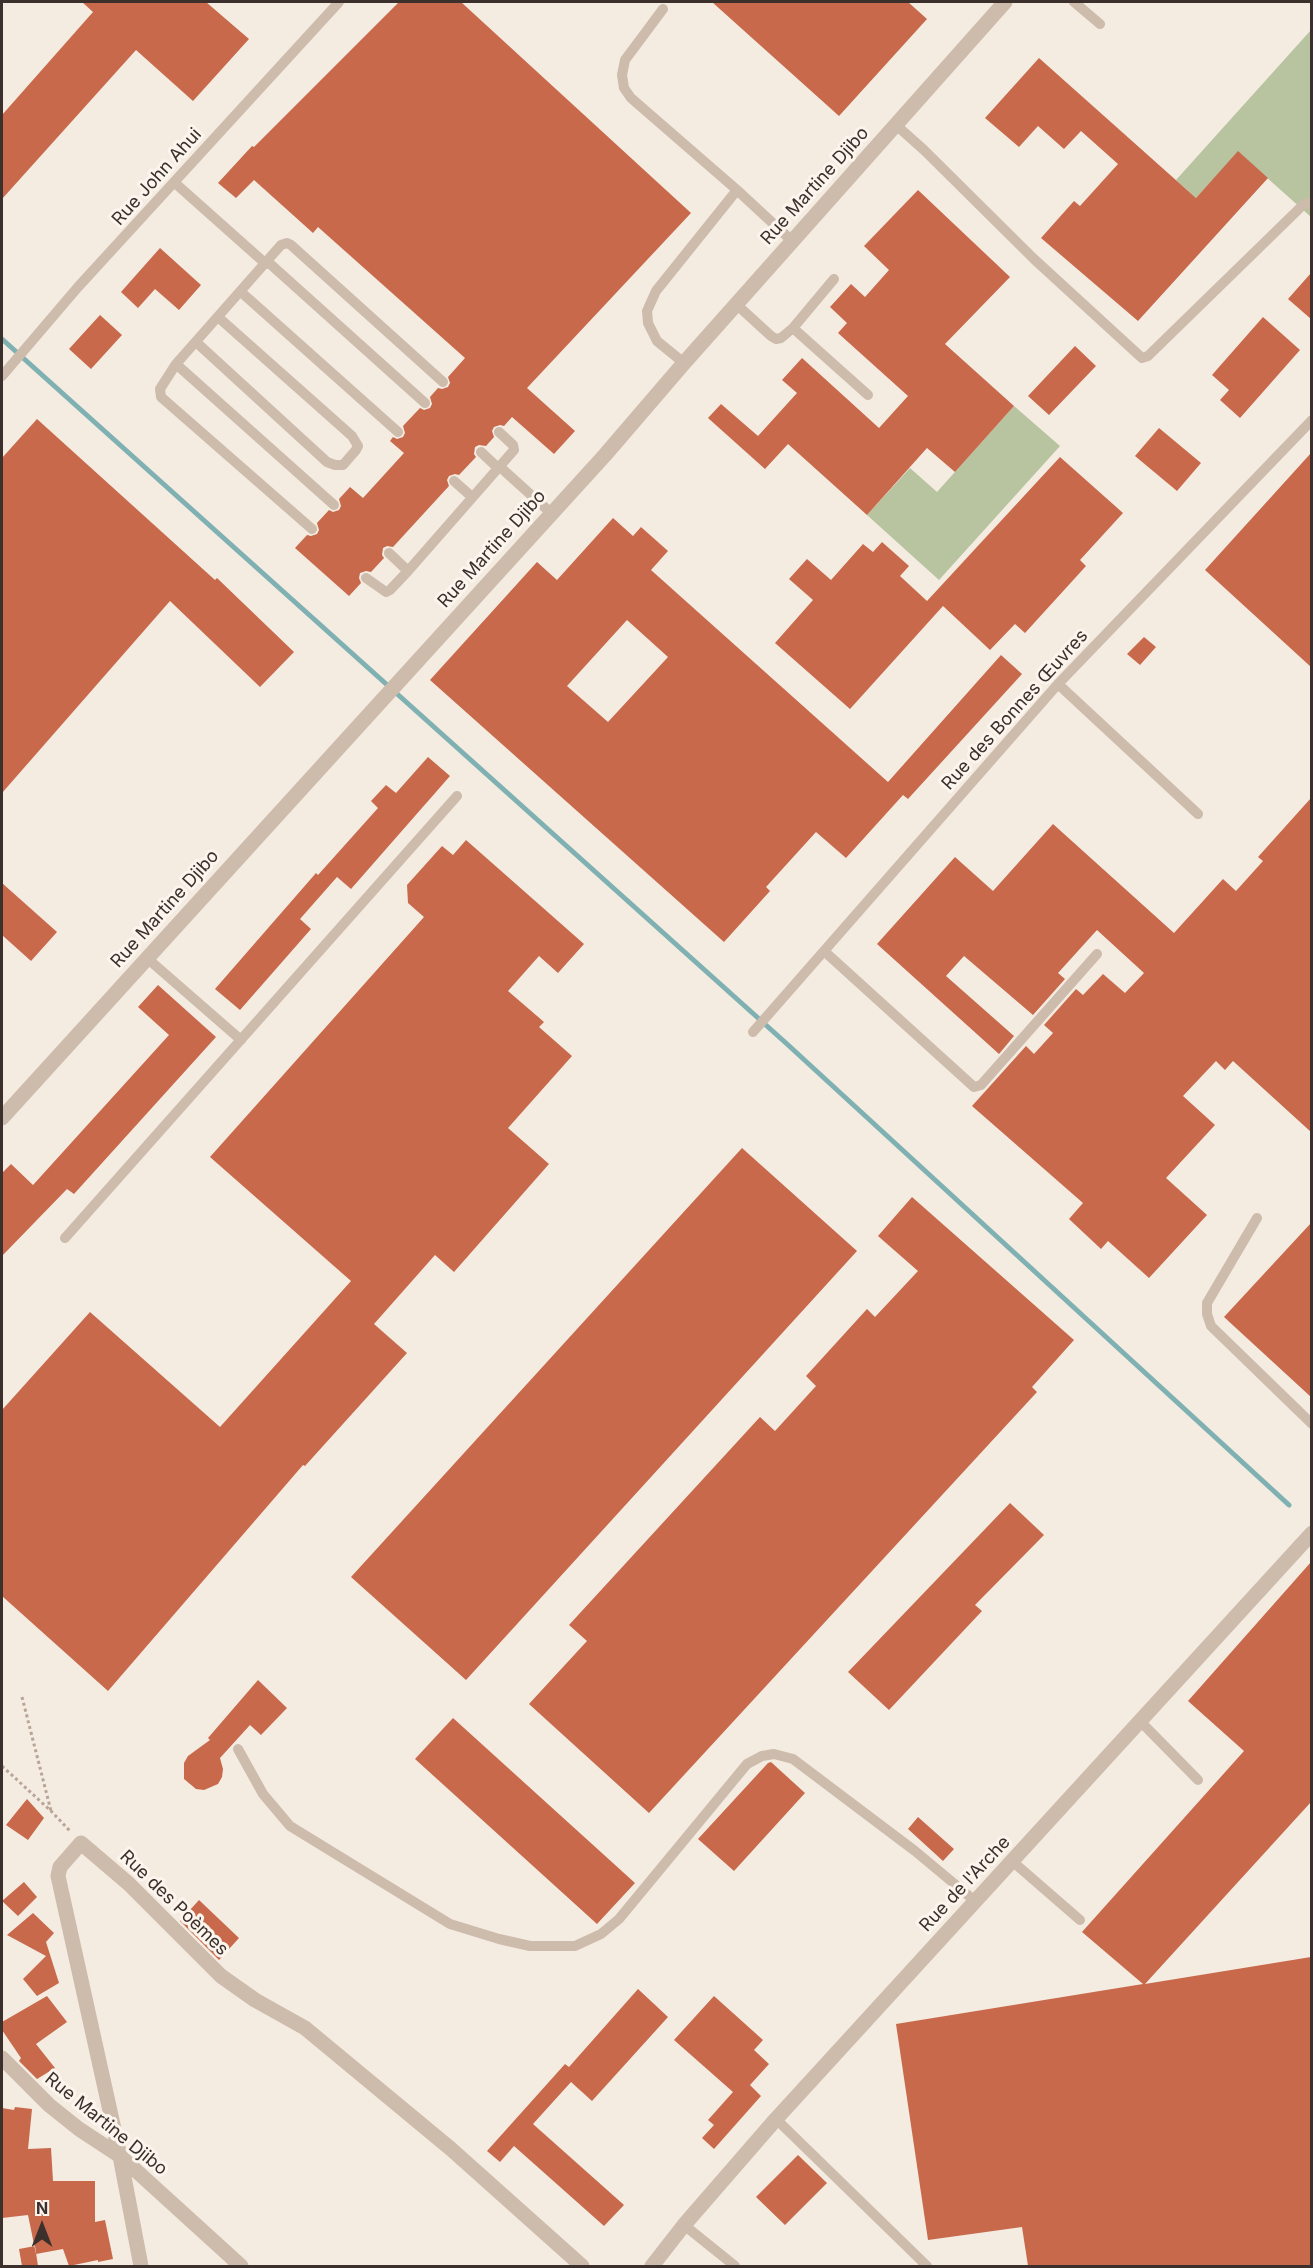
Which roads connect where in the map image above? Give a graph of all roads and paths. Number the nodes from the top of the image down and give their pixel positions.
1 (339, 2) edge
2 (1005, 2) edge
3 (1074, 2) edge
4 (663, 9) dead end
5 (1100, 24) dead end
6 (896, 125) junction
7 (175, 183) junction
8 (737, 190) junction
9 (1311, 203) edge
10 (792, 241) junction
11 (267, 263) junction
12 (834, 279) dead end
13 (241, 292) junction
14 (736, 304) junction
15 (218, 317) junction
16 (793, 328) junction
17 (196, 342) junction
18 (684, 363) junction
19 (176, 364) junction
20 (2, 376) edge
21 (443, 382) dead end
22 (868, 395) dead end
23 (425, 403) dead end
24 (1311, 420) edge
25 (398, 432) dead end
26 (499, 432) dead end
27 (481, 452) dead end
28 (499, 467) junction
29 (454, 481) dead end
30 (472, 497) junction
31 (334, 505) dead end
32 (551, 513) junction
33 (312, 529) dead end
34 (389, 553) dead end
35 (408, 571) junction
36 (366, 578) dead end
37 (1058, 684) junction
38 (457, 796) dead end
39 (1198, 814) dead end
40 (824, 951) junction
41 (1097, 954) dead end
42 (148, 959) junction
43 (753, 1032) dead end
44 (241, 1040) junction
45 (2, 1118) edge
46 (1257, 1218) dead end
47 (65, 1238) dead end
48 (1311, 1424) edge
49 (1311, 1533) edge
50 (22, 1697) dead end
51 (1140, 1721) junction
52 (238, 1749) dead end
53 (2, 1766) edge
54 (1198, 1780) dead end
55 (51, 1811) junction
56 (81, 1843) junction
57 (1012, 1861) junction
58 (975, 1901) junction
59 (1080, 1920) dead end
60 (2, 2058) edge
61 (776, 2119) junction
62 (120, 2156) junction
63 (684, 2225) junction
64 (141, 2266) edge
65 (240, 2266) edge
66 (582, 2266) edge
67 (652, 2266) edge
68 (735, 2266) edge
69 (927, 2266) edge

1 - 7 lane, Rue John Ahui
2 - 6 street, Rue Martine Djibo
3 - 5 lane
4 - 8 lane
6 - 9 lane
6 - 10 street, Rue Martine Djibo
7 - 11 lane
7 - 20 lane, Rue John Ahui
8 - 10 lane
8 - 18 lane
10 - 14 street, Rue Martine Djibo
11 - 13 lane
11 - 21 lane
11 - 23 lane
12 - 16 lane
13 - 15 lane
13 - 25 lane
14 - 16 lane
14 - 18 street, Rue Martine Djibo
15 - 17 lane
15 - 17 lane
16 - 22 lane
17 - 19 lane
18 - 32 street, Rue Martine Djibo
19 - 31 lane
19 - 33 lane
24 - 37 lane, Rue des Bonnes Œuvres
26 - 28 lane
27 - 28 lane
28 - 30 lane
28 - 32 lane
29 - 30 lane
30 - 35 lane
32 - 42 street, Rue Martine Djibo
34 - 35 lane
35 - 36 lane
37 - 39 lane
37 - 40 lane, Rue des Bonnes Œuvres
38 - 44 lane
40 - 41 lane
40 - 43 lane, Rue des Bonnes Œuvres
42 - 44 lane
42 - 45 street, Rue Martine Djibo
44 - 47 lane
46 - 48 lane
49 - 51 street, Rue de l'Arche
50 - 55 path
51 - 54 lane
51 - 57 street, Rue de l'Arche
52 - 58 lane
53 - 55 path
55 - 56 path
56 - 62 street
56 - 66 street, Rue des Poèmes
57 - 58 street, Rue de l'Arche
57 - 59 lane
58 - 61 street, Rue de l'Arche
60 - 62 street, Rue Martine Djibo
61 - 63 street, Rue de l'Arche
61 - 69 lane
62 - 64 street
62 - 65 street, Rue Martine Djibo
63 - 67 street, Rue de l'Arche
63 - 68 lane

